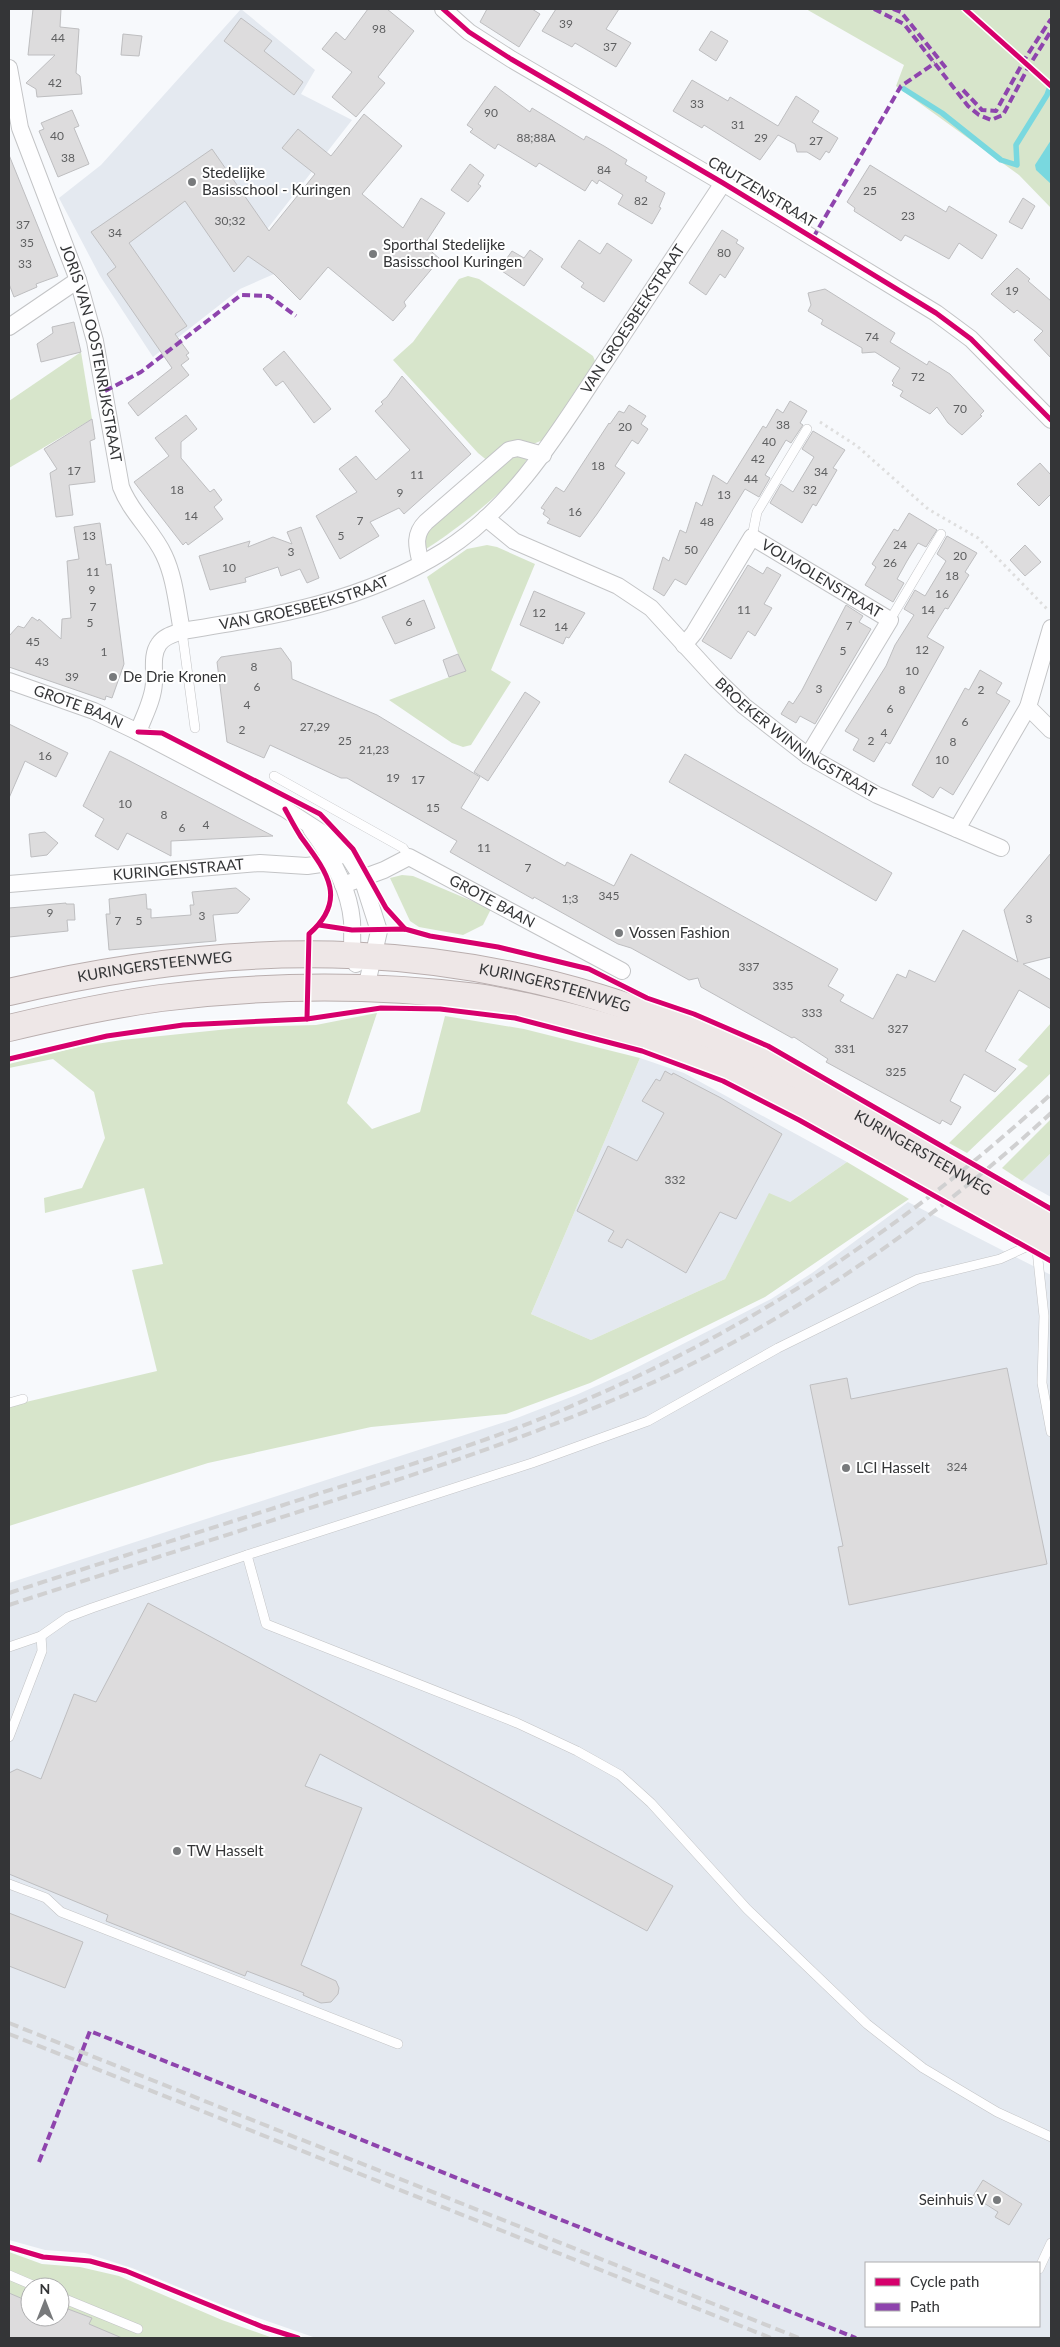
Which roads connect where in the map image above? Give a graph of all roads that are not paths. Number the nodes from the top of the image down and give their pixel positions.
1 (443, 9) edge
2 (9, 68) edge
3 (723, 183) junction
4 (78, 280) junction
5 (9, 327) edge
6 (1051, 420) edge
7 (807, 429) road end
8 (543, 455) junction
9 (486, 518) junction
10 (941, 534) dead end
11 (752, 537) junction
12 (421, 564) junction
13 (890, 620) junction
14 (1051, 628) edge
15 (182, 630) junction
16 (684, 645) junction
17 (9, 681) edge
18 (1028, 707) junction
19 (195, 728) dead end
20 (1051, 730) edge
21 (138, 732) junction
22 (808, 756) junction
23 (274, 776) dead end
24 (957, 829) junction
25 (1001, 848) dead end
26 (340, 856) junction
27 (409, 856) junction
28 (362, 878) junction
29 (9, 884) edge
30 (343, 885) junction
31 (363, 954) junction
32 (622, 971) dead end
33 (366, 988) junction
34 (9, 992) edge
35 (9, 1028) edge
36 (1046, 1232) edge
37 (23, 1398) dead end
38 (9, 1403) edge
39 (1051, 1432) edge
40 (247, 1555) junction
41 (41, 1636) junction
42 (9, 1647) edge
43 (9, 1737) edge
44 (9, 1884) edge
45 (398, 2044) dead end
46 (1051, 2137) edge
47 (1051, 2243) edge
48 (1040, 2267) edge
49 (70, 2301) edge
50 (138, 2329) dead end

1 - 3 street, CRUTZENSTRAAT
2 - 4 street, JORIS VAN OOSTENRIJKSTRAAT
3 - 6 street, CRUTZENSTRAAT
3 - 8 street, VAN GROESBEEKSTRAAT
4 - 5 street
4 - 15 street, JORIS VAN OOSTENRIJKSTRAAT
7 - 11 lane
8 - 9 street, VAN GROESBEEKSTRAAT
8 - 12 street
9 - 12 street, VAN GROESBEEKSTRAAT
9 - 16 street, BROEKER WINNINGSTRAAT
10 - 13 lane
11 - 13 street, VOLMOLENSTRAAT
11 - 16 street, VOLMOLENSTRAAT
12 - 15 street, VAN GROESBEEKSTRAAT
13 - 22 street, VOLMOLENSTRAAT
14 - 18 street
15 - 19 lane, JORIS VAN OOSTENRIJKSTRAAT
15 - 21 street
16 - 22 street, BROEKER WINNINGSTRAAT
17 - 21 street, GROTE BAAN
18 - 20 street
18 - 24 street
21 - 26 street, GROTE BAAN
22 - 24 street, BROEKER WINNINGSTRAAT
23 - 27 lane
24 - 25 street, BROEKER WINNINGSTRAAT
26 - 28 street, GROTE BAAN
26 - 29 street, KURINGENSTRAAT
26 - 30 street, GROTE BAAN
27 - 28 street
27 - 32 street, GROTE BAAN
28 - 30 street
28 - 31 street, GROTE BAAN
30 - 31 street, GROTE BAAN
31 - 33 street, GROTE BAAN
31 - 34 main road, KURINGERSTEENWEG
31 - 36 main road, KURINGERSTEENWEG
33 - 35 main road, KURINGERSTEENWEG
33 - 36 main road, KURINGERSTEENWEG
36 - 39 lane
36 - 40 lane
37 - 38 lane
40 - 41 lane
40 - 46 lane
41 - 42 lane
41 - 43 lane
44 - 45 lane
47 - 48 lane
49 - 50 lane

